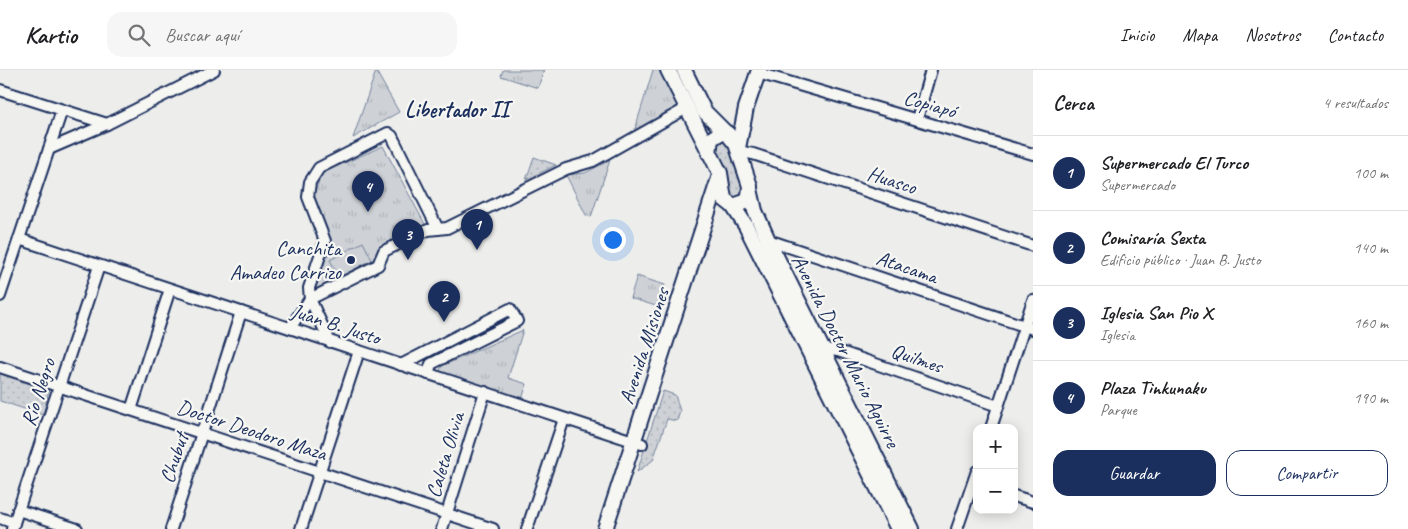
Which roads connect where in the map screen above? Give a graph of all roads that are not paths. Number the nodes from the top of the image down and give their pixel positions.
1 (214, 70) edge
2 (668, 70) edge
3 (684, 70) edge
4 (931, 70) edge
5 (759, 71) edge
6 (0, 90) edge
7 (687, 108) junction
8 (746, 108) junction
9 (62, 110) junction
10 (917, 120) junction
11 (107, 124) junction
12 (725, 132) junction
13 (49, 149) junction
14 (738, 150) junction
15 (709, 153) junction
16 (1033, 154) edge
17 (720, 175) junction
18 (750, 189) junction
19 (732, 206) junction
20 (438, 229) junction
21 (19, 240) junction
22 (768, 240) junction
23 (1033, 246) edge
24 (99, 266) junction
25 (170, 289) junction
26 (0, 296) edge
27 (310, 300) junction
28 (1033, 300) edge
29 (241, 312) junction
30 (290, 328) junction
31 (1029, 328) edge
32 (330, 342) junction
33 (822, 349) junction
34 (359, 351) junction
35 (400, 365) junction
36 (0, 367) edge
37 (428, 374) junction
38 (60, 387) junction
39 (485, 392) junction
40 (998, 406) junction
41 (132, 410) junction
42 (564, 418) junction
43 (992, 424) edge
44 (202, 434) junction
45 (638, 443) junction
46 (319, 472) junction
47 (973, 488) edge
48 (1018, 497) edge
49 (1033, 502) edge
50 (18, 510) junction
51 (447, 513) junction
52 (0, 518) edge
53 (13, 526) edge
54 (77, 529) edge
55 (171, 529) edge
56 (301, 529) edge
57 (442, 529) edge
58 (493, 529) edge
59 (527, 529) edge
60 (605, 529) edge
61 (614, 529) edge
62 (898, 529) edge
63 (912, 529) edge
64 (957, 529) edge

1 - 11 street
2 - 7 main road
3 - 12 main road
4 - 10 street
5 - 8 main road
5 - 10 street, Copiapó
6 - 9 street
7 - 15 main road
7 - 20 street
8 - 12 main road
8 - 14 main road
9 - 11 street
9 - 13 street
10 - 16 street, Copiapó
11 - 13 street
12 - 14 main road
12 - 15 main road
13 - 21 street
14 - 18 main road, Avenida Doctor Mario Aguirre
14 - 23 street, Huasco
15 - 17 main road, Avenida Doctor Mario Aguirre
17 - 19 main road, Avenida Doctor Mario Aguirre
17 - 45 main road, Avenida Misiones
18 - 19 main road, Avenida Misiones
18 - 22 main road, Avenida Doctor Mario Aguirre
19 - 45 main road, Avenida Misiones
19 - 62 main road, Avenida Doctor Mario Aguirre
20 - 27 street
20 - 27 street
21 - 24 street, Juan B. Justo
21 - 26 street
22 - 31 street, Atacama
22 - 33 main road, Avenida Doctor Mario Aguirre
24 - 25 street, Juan B. Justo
24 - 38 street, Río Negro
25 - 29 street, Juan B. Justo
25 - 41 street
27 - 30 street
27 - 32 street
28 - 31 street
29 - 30 street, Juan B. Justo
29 - 44 street, Chubut
30 - 32 street, Juan B. Justo
31 - 40 street
32 - 34 street, Juan B. Justo
33 - 40 street, Quilmes
33 - 63 main road, Avenida Doctor Mario Aguirre
34 - 35 street, Juan B. Justo
34 - 46 street
35 - 37 street, Juan B. Justo
35 - 37 street
36 - 38 street, Doctor Deodoro Maza
37 - 39 street, Juan B. Justo
38 - 41 street, Doctor Deodoro Maza
38 - 50 street, Río Negro
39 - 42 street, Juan B. Justo
39 - 51 street, Caleta Olivia
40 - 43 street
41 - 44 street, Doctor Deodoro Maza
42 - 45 street, Juan B. Justo
42 - 59 street
44 - 46 street, Doctor Deodoro Maza
44 - 55 street, Chubut
45 - 60 main road, Avenida Misiones
45 - 61 main road, Avenida Misiones
46 - 51 street, Doctor Deodoro Maza
46 - 56 street
47 - 64 street
48 - 49 street
50 - 53 street, Río Negro
50 - 54 street
51 - 57 street, Caleta Olivia
51 - 58 street, Doctor Deodoro Maza
52 - 53 street

